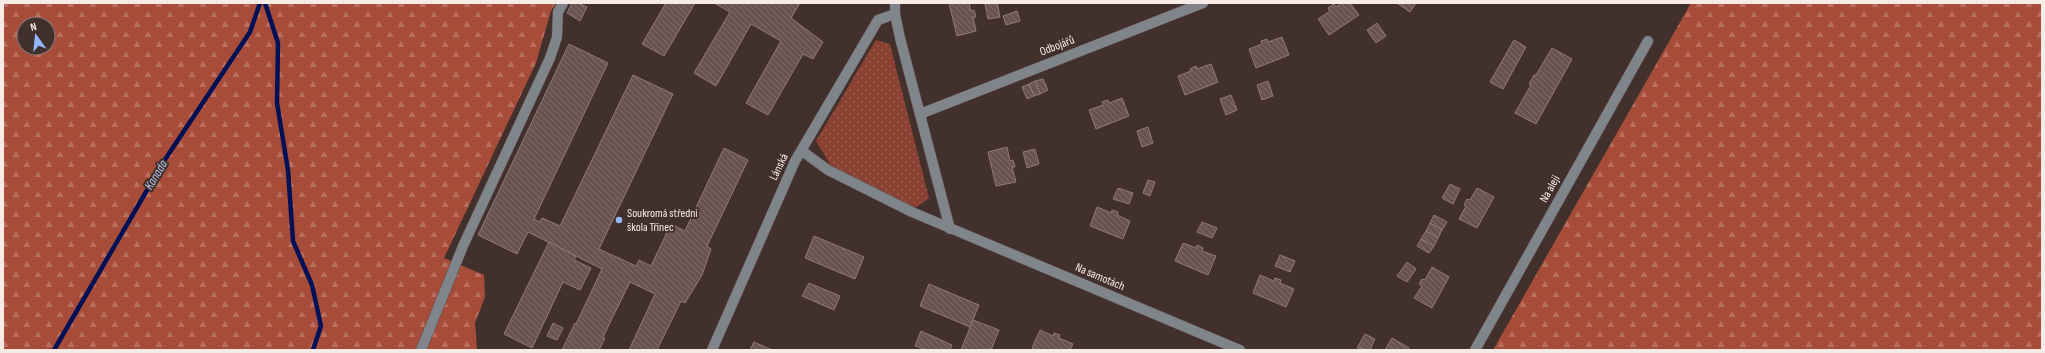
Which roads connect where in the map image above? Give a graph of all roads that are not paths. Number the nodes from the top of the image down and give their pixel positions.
1 (563, 3) edge
2 (895, 3) edge
3 (1203, 3) edge
4 (895, 14) junction
5 (1648, 41) dead end
6 (920, 114) junction
7 (802, 151) junction
8 (950, 229) junction
9 (421, 350) edge
10 (712, 350) edge
11 (1240, 350) edge
12 (1475, 350) edge

1 - 9 street
2 - 4 street
3 - 6 street, Odbojářů
4 - 6 street
4 - 7 street, Lánská
5 - 12 street, Na aleji
6 - 8 street
7 - 8 street, Na samotách
7 - 10 street, Lánská
8 - 11 street, Na samotách

